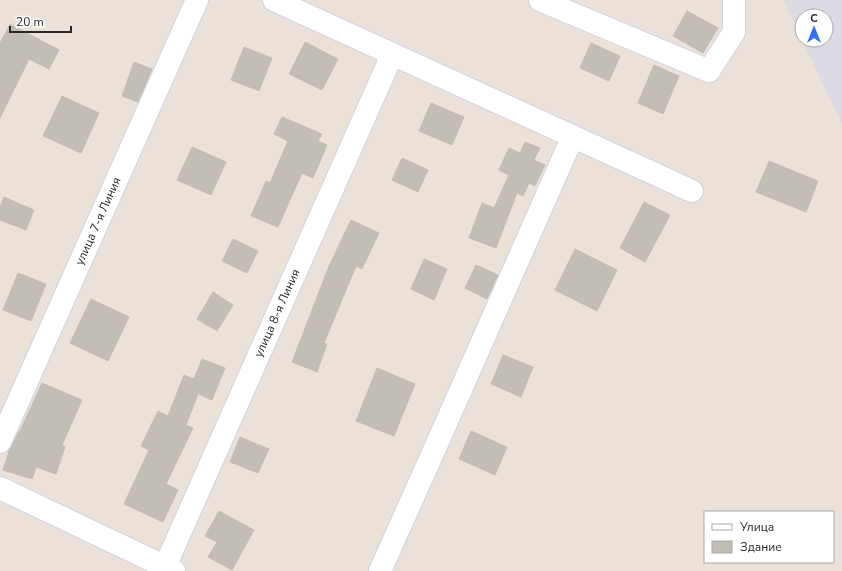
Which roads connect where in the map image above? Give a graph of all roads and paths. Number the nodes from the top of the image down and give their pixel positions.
1 (197, 0) edge
2 (274, 0) edge
3 (540, 0) edge
4 (734, 0) edge
5 (392, 55) junction
6 (573, 136) junction
7 (692, 191) dead end
8 (0, 442) edge
9 (0, 488) edge
10 (167, 570) edge
11 (380, 571) edge

1 - 8 street, улица 7-я Линия
2 - 5 street
3 - 4 street
5 - 6 street
5 - 10 street, улица 8-я Линия
6 - 7 street
6 - 11 street
9 - 10 street

